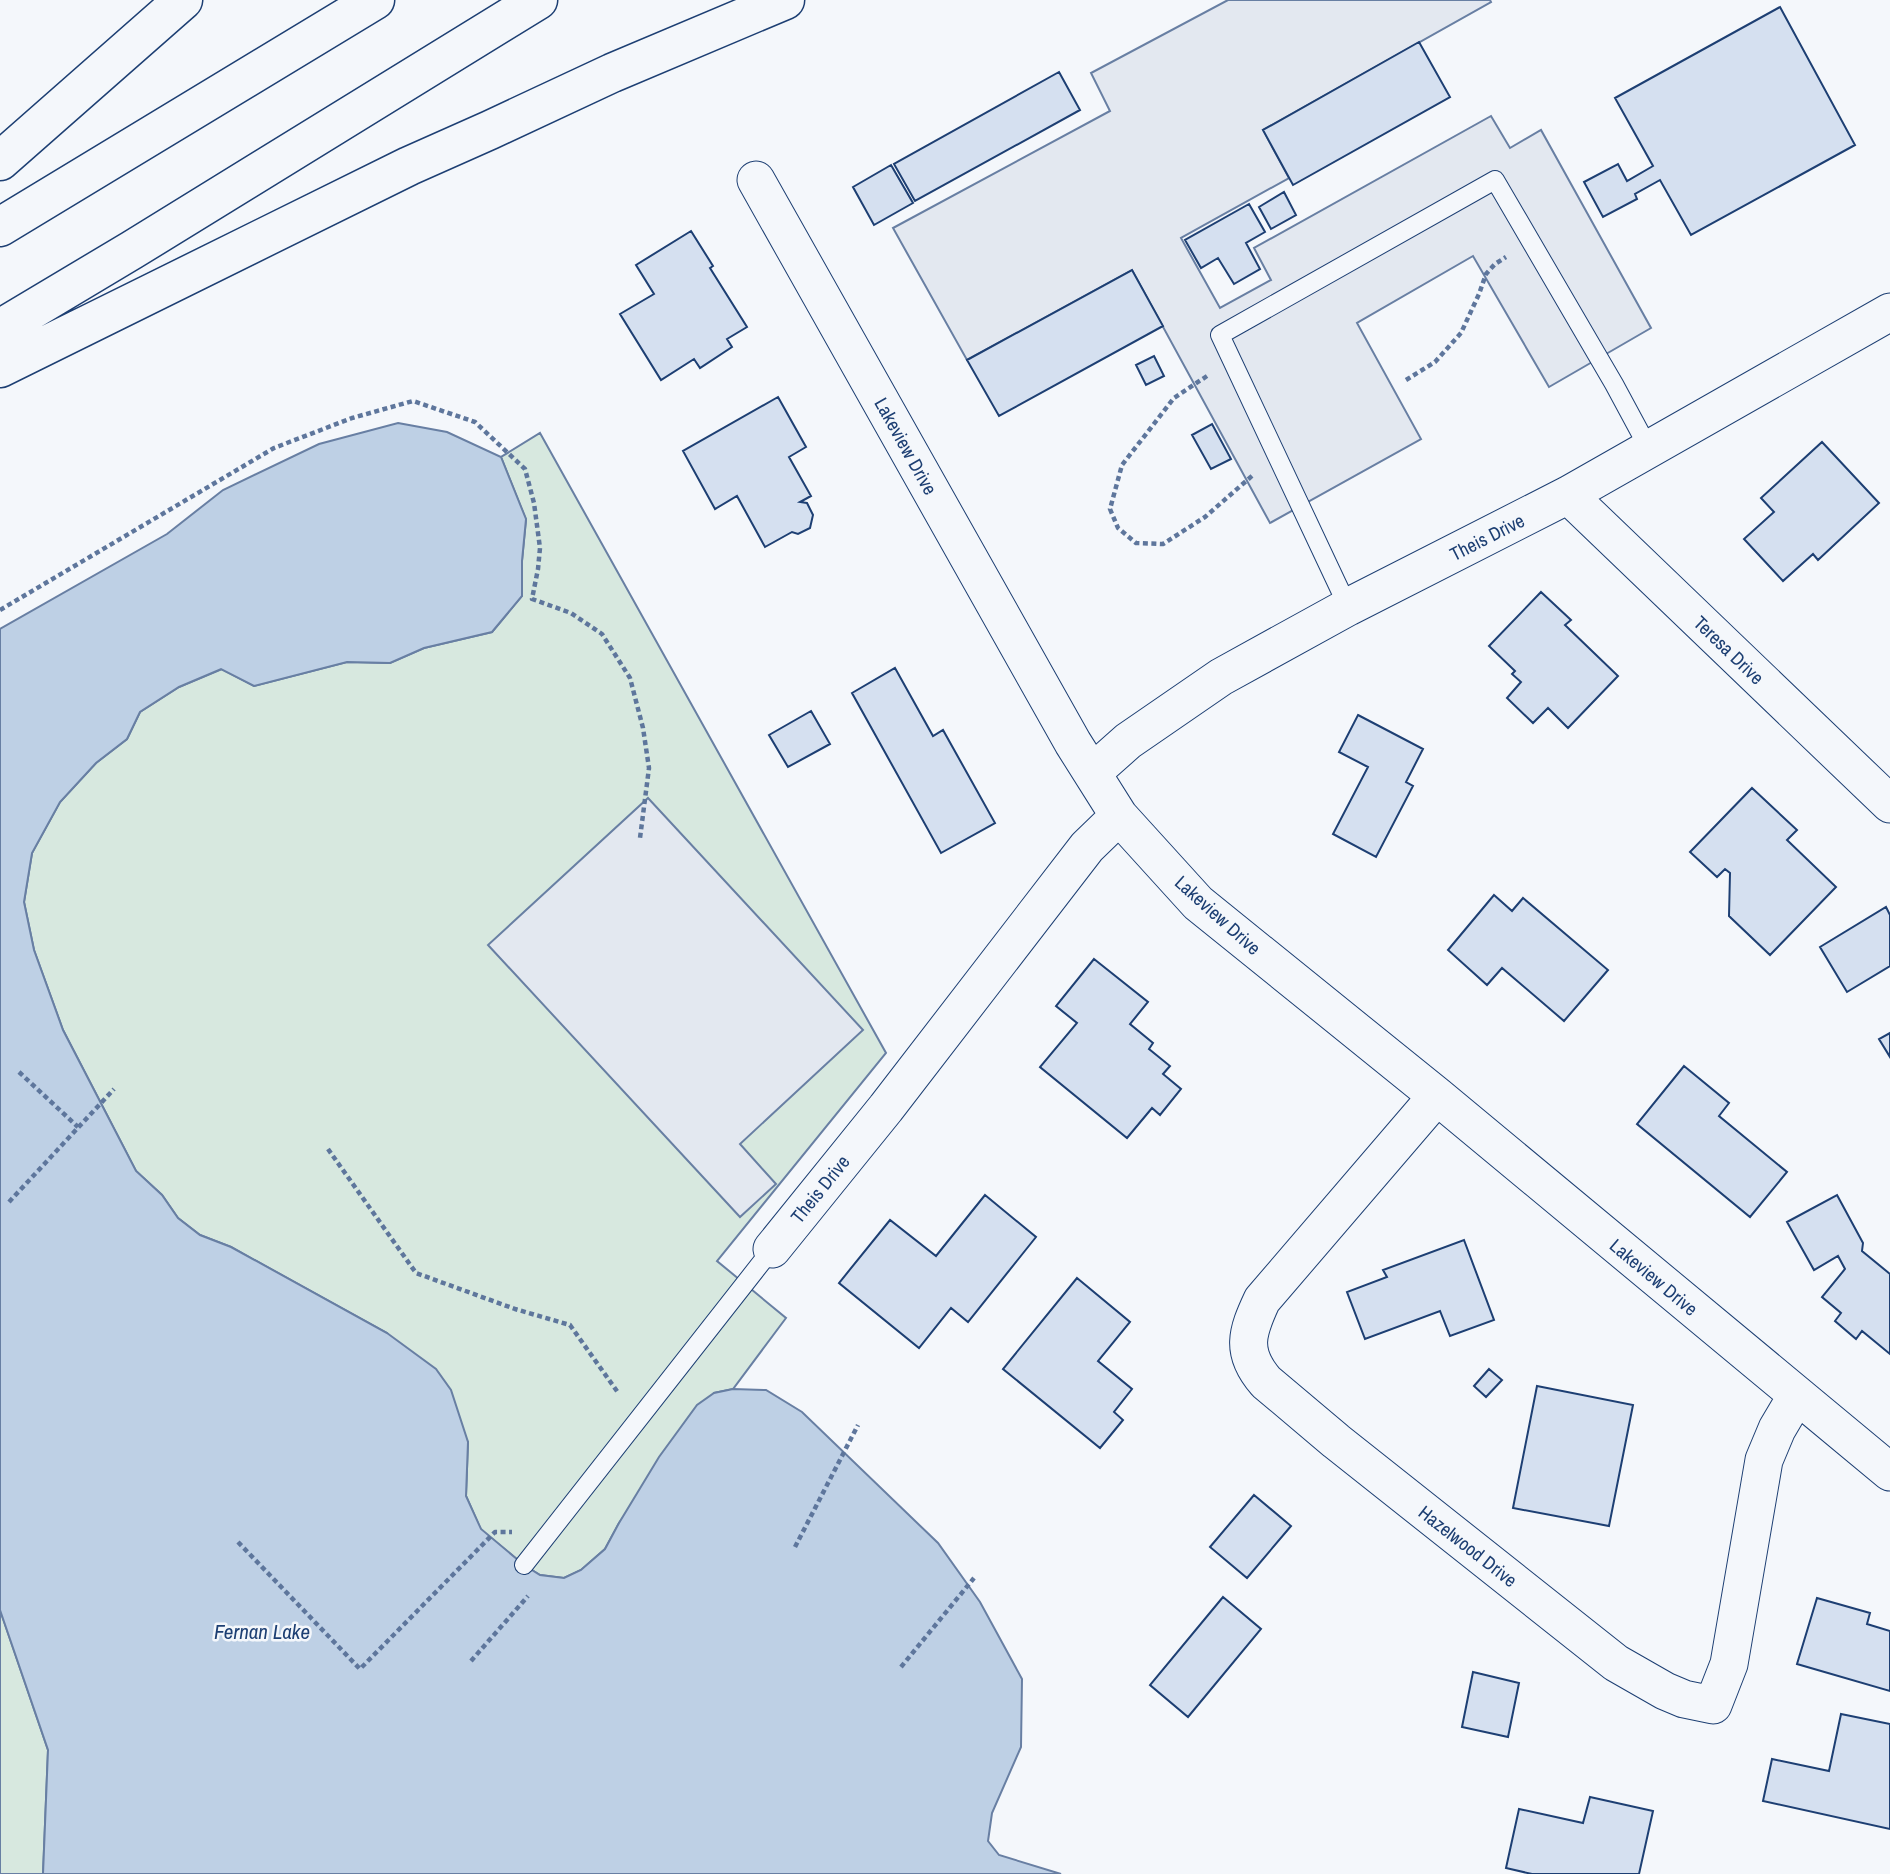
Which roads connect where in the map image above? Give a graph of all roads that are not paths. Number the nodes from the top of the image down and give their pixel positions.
1 (183, 0) edge
2 (375, 0) edge
3 (538, 0) edge
4 (785, 0) edge
5 (0, 161) edge
6 (756, 180) dead end
7 (0, 227) edge
8 (1890, 312) edge
9 (0, 329) edge
10 (0, 368) edge
11 (1649, 449) junction
12 (1569, 495) junction
13 (1348, 607) junction
14 (1092, 773) junction
15 (1890, 804) edge
16 (1119, 816) junction
17 (1437, 1096) junction
18 (772, 1249) joint
19 (1797, 1395) junction
20 (1890, 1472) edge
21 (524, 1565) dead end

1 - 5 highway
2 - 7 highway
3 - 9 highway
4 - 10 highway
6 - 14 street, Lakeview Drive
8 - 11 street, Theis Drive
11 - 12 street, Theis Drive
11 - 13 lane
12 - 13 street, Theis Drive
12 - 15 street, Teresa Drive
13 - 14 street, Theis Drive
14 - 16 street, Lakeview Drive
16 - 17 street, Lakeview Drive
16 - 18 street, Theis Drive
17 - 19 street, Lakeview Drive
17 - 19 street, Hazelwood Drive
18 - 21 lane, Theis Drive
19 - 20 street, Lakeview Drive

